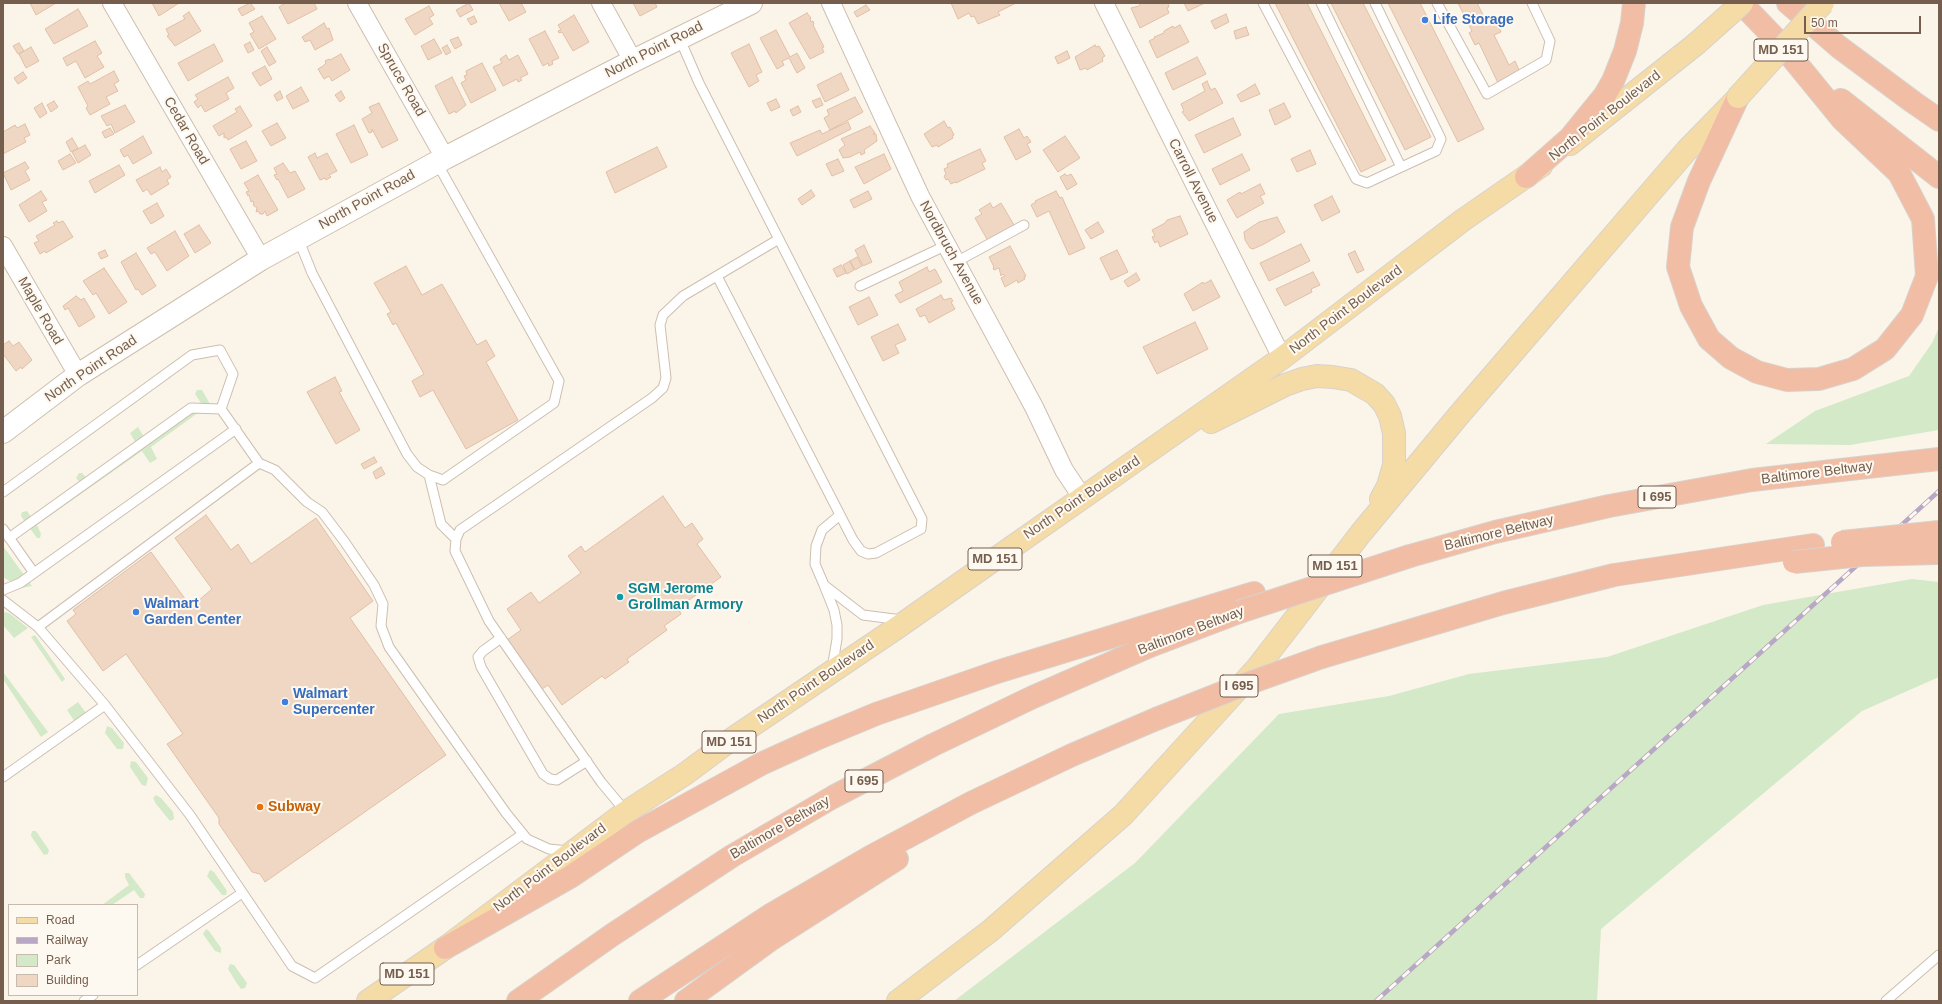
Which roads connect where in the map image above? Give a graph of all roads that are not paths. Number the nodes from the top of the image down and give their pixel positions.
1 (112, 3) edge
2 (356, 3) edge
3 (601, 3) edge
4 (751, 3) edge
5 (832, 3) edge
6 (1104, 3) edge
7 (1263, 3) edge
8 (1322, 3) edge
9 (1375, 3) edge
10 (1436, 3) edge
11 (1532, 3) edge
12 (1634, 3) edge
13 (1741, 3) edge
14 (1788, 3) edge
15 (1823, 3) edge
16 (679, 37) junction
17 (1784, 48) junction
18 (633, 61) junction
19 (1738, 97) junction
20 (1939, 120) edge
21 (441, 160) junction
22 (1401, 167) junction
23 (1526, 176) junction
24 (1939, 177) edge
25 (1024, 225) dead end
26 (298, 238) junction
27 (779, 239) junction
28 (947, 245) junction
29 (3, 246) edge
30 (261, 259) junction
31 (956, 262) junction
32 (717, 276) junction
33 (860, 286) dead end
34 (1282, 358) junction
35 (78, 375) junction
36 (221, 409) junction
37 (236, 429) junction
38 (3, 432) edge
39 (1145, 455) junction
40 (1939, 459) edge
41 (259, 463) junction
42 (429, 476) junction
43 (3, 492) edge
44 (1082, 497) junction
45 (840, 515) junction
46 (3, 530) edge
47 (1939, 532) edge
48 (1361, 533) junction
49 (9, 538) junction
50 (456, 539) junction
51 (1939, 553) edge
52 (1410, 556) junction
53 (34, 573) junction
54 (824, 585) junction
55 (3, 590) edge
56 (3, 600) edge
57 (1503, 603) junction
58 (907, 620) junction
59 (38, 626) junction
60 (501, 638) junction
61 (832, 671) junction
62 (105, 705) junction
63 (1156, 719) junction
64 (587, 762) junction
65 (3, 776) edge
66 (626, 812) junction
67 (523, 834) junction
68 (572, 851) junction
69 (242, 893) junction
70 (445, 948) junction
71 (1939, 955) edge
72 (138, 964) edge
73 (368, 1001) edge
74 (518, 1001) edge
75 (640, 1001) edge
76 (686, 1001) edge
77 (898, 1001) edge
78 (1886, 1001) edge

1 - 30 street, Cedar Road
2 - 21 street, Spruce Road
3 - 18 street
4 - 16 street, North Point Road
5 - 28 street, Nordbruch Avenue
6 - 34 street, Carroll Avenue
7 - 22 lane
8 - 22 lane
9 - 22 lane
10 - 11 lane
12 - 23 highway
13 - 17 highway
13 - 23 main road, North Point Boulevard / MD 151, bridge
14 - 20 highway
15 - 19 main road, MD 151, bridge
16 - 18 street, North Point Road
16 - 27 lane
17 - 19 highway
17 - 24 highway
18 - 21 street, North Point Road
19 - 48 main road, MD 151
21 - 26 street, North Point Road
21 - 42 lane
23 - 34 main road, North Point Boulevard / MD 151
25 - 31 lane
26 - 30 street, North Point Road
26 - 42 lane
27 - 32 lane
27 - 45 lane
28 - 31 street, Nordbruch Avenue
28 - 33 lane
29 - 35 street, Maple Road
30 - 35 street, North Point Road
31 - 44 street, Nordbruch Avenue
32 - 45 lane
32 - 50 lane
34 - 39 main road, North Point Boulevard / MD 151
35 - 38 street, North Point Road
36 - 37 lane
36 - 43 lane
36 - 49 lane
37 - 41 lane
37 - 53 lane
39 - 44 main road, North Point Boulevard / MD 151
39 - 48 main road
40 - 52 highway, Baltimore Beltway / I 695
41 - 59 lane
41 - 67 lane
42 - 50 lane
44 - 58 main road, North Point Boulevard / MD 151
45 - 54 lane
46 - 49 lane
47 - 57 highway, I 695, bridge
48 - 77 main road, MD 151
49 - 53 lane
50 - 60 lane
51 - 57 highway, bridge
52 - 70 highway, bridge
52 - 74 highway, Baltimore Beltway / I 695, bridge
53 - 55 lane
54 - 58 lane
54 - 61 lane
56 - 59 lane
57 - 63 highway, I 695, bridge
58 - 61 main road, North Point Boulevard / MD 151
59 - 62 lane
60 - 64 lane
60 - 64 lane
61 - 66 main road, North Point Boulevard / MD 151
62 - 65 lane
62 - 69 lane
63 - 75 highway, I 695
63 - 76 highway
64 - 66 lane
66 - 68 main road, North Point Boulevard / MD 151
67 - 68 lane
67 - 69 lane
68 - 70 main road, North Point Boulevard / MD 151
69 - 72 lane
70 - 73 main road, North Point Boulevard / MD 151
71 - 78 lane

